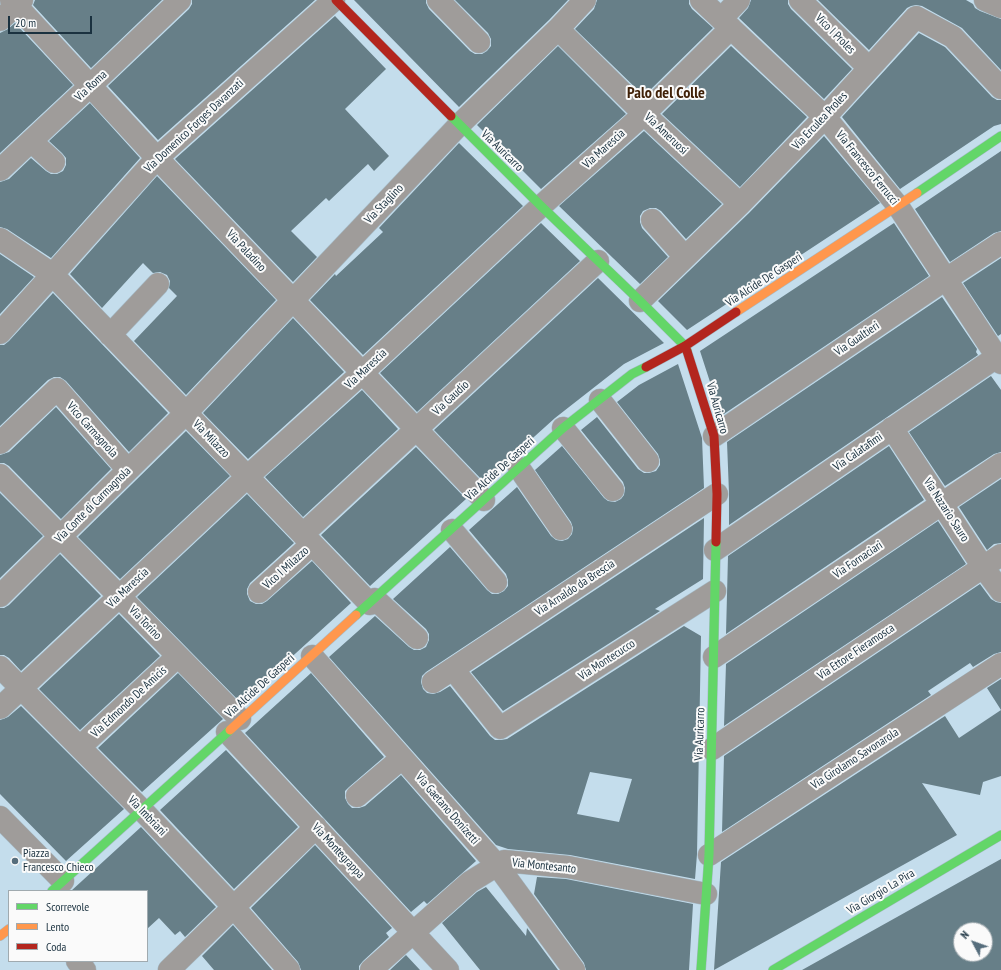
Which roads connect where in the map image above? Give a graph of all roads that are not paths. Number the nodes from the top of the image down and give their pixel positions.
1 (180, 0) edge
2 (335, 0) edge
3 (438, 0) edge
4 (585, 0) edge
5 (701, 0) edge
6 (739, 0) edge
7 (800, 0) edge
8 (985, 0) edge
9 (16, 2) edge
10 (1001, 7) edge
11 (0, 20) edge
12 (726, 24) junction
13 (558, 30) junction
14 (479, 42) dead end
15 (869, 68) junction
16 (90, 86) junction
17 (1001, 88) edge
18 (644, 114) junction
19 (825, 117) junction
20 (459, 126) junction
21 (1001, 136) edge
22 (32, 141) junction
23 (157, 158) junction
24 (54, 162) dead end
25 (0, 170) edge
26 (740, 204) junction
27 (541, 206) junction
28 (898, 206) junction
29 (652, 220) dead end
30 (0, 239) edge
31 (1001, 243) edge
32 (685, 257) junction
33 (598, 261) junction
34 (52, 274) junction
35 (946, 279) junction
36 (158, 284) dead end
37 (292, 300) junction
38 (640, 300) junction
39 (0, 333) edge
40 (110, 334) junction
41 (685, 346) junction
42 (1000, 358) edge
43 (362, 373) junction
44 (600, 400) junction
45 (186, 413) junction
46 (563, 428) junction
47 (892, 428) junction
48 (416, 430) junction
49 (714, 436) junction
50 (0, 443) edge
51 (648, 461) dead end
52 (1001, 464) edge
53 (519, 468) junction
54 (128, 470) junction
55 (0, 475) edge
56 (247, 477) junction
57 (612, 490) dead end
58 (717, 494) junction
59 (484, 500) junction
60 (942, 504) junction
61 (561, 529) dead end
62 (452, 530) junction
63 (61, 537) junction
64 (307, 539) junction
65 (715, 550) junction
66 (1001, 555) edge
67 (983, 567) junction
68 (496, 582) dead end
69 (714, 591) junction
70 (259, 592) dead end
71 (1001, 592) edge
72 (0, 596) edge
73 (119, 596) junction
74 (372, 602) junction
75 (417, 638) dead end
76 (178, 656) junction
77 (312, 656) junction
78 (714, 657) junction
79 (1001, 664) edge
80 (0, 667) edge
81 (453, 669) junction
82 (433, 682) dead end
83 (21, 688) junction
84 (0, 708) edge
85 (234, 726) junction
86 (80, 747) junction
87 (712, 749) junction
88 (402, 758) junction
89 (357, 796) dead end
90 (142, 810) junction
91 (0, 817) edge
92 (316, 827) junction
93 (1001, 835) edge
94 (709, 855) junction
95 (497, 865) junction
96 (58, 886) edge
97 (706, 894) junction
98 (234, 907) junction
99 (8, 930) edge
100 (414, 933) junction
101 (0, 936) edge
102 (78, 962) edge
103 (85, 970) edge
104 (168, 970) edge
105 (289, 970) edge
106 (371, 970) edge
107 (448, 970) edge
108 (574, 970) edge
109 (701, 970) edge
110 (773, 970) edge

1 - 16 street, Via Roma
2 - 20 street, Via Auricarro
2 - 23 street, Via Domenico Forges Davanzati
3 - 14 street
4 - 13 street, Via Staglino
5 - 12 street, Via Francesco Ferrucci
6 - 12 street, Via Marescia
7 - 15 street, Vico I Proles
8 - 10 street
9 - 11 street
9 - 16 street, Via Paladino
12 - 18 street, Via Marescia
12 - 19 street, Via Francesco Ferrucci
13 - 18 street, Via Ameruosi
13 - 20 street, Via Staglino
15 - 17 street, Via Erculea Proles
15 - 19 street, Via Erculea Proles
16 - 22 street, Via Roma
16 - 23 street, Via Paladino
18 - 26 street, Via Ameruosi
18 - 27 street, Via Marescia
19 - 26 street, Via Erculea Proles
19 - 28 street, Via Francesco Ferrucci
20 - 27 street, Via Auricarro
20 - 37 street, Via Staglino
21 - 28 street, Via Alcide De Gasperi
22 - 24 street
22 - 25 street, Via Roma
23 - 34 street, Via Domenico Forges Davanzati
23 - 37 street, Via Paladino
26 - 32 street, Via Erculea Proles
27 - 33 street, Via Auricarro
27 - 43 street, Via Marescia
28 - 35 street, Via Francesco Ferrucci
28 - 41 street, Via Alcide De Gasperi
29 - 32 street
30 - 34 street, Via Milazzo
31 - 35 street, Via Gualtieri
32 - 38 street, Via Erculea Proles
33 - 38 street, Via Auricarro
33 - 48 street, Via Gaudio
34 - 39 street, Via Domenico Forges Davanzati
34 - 40 street, Via Milazzo
35 - 42 street, Via Francesco Ferrucci
35 - 49 street, Via Gualtieri
36 - 40 street
37 - 43 street, Via Paladino
37 - 45 street, Via Staglino
38 - 41 street, Via Auricarro
40 - 45 street, Via Milazzo
41 - 44 street, Via Alcide De Gasperi
41 - 49 street, Via Auricarro
42 - 47 street, Via Calatafimi
43 - 48 street, Via Paladino
43 - 56 street, Via Marescia
44 - 46 street, Via Alcide De Gasperi
44 - 51 street
45 - 54 street, Via Conte di Carmagnola
45 - 56 street, Via Milazzo
46 - 53 street, Via Alcide De Gasperi
46 - 57 street
47 - 60 street, Via Nazario Sauro
47 - 65 street, Via Calatafimi
48 - 59 street, Via Paladino
48 - 64 street, Via Gaudio
49 - 58 street, Via Auricarro
50 - 54 street, Vico Carmagnola
52 - 60 street, Via Fornaciari
53 - 59 street, Via Alcide De Gasperi
53 - 61 street
54 - 63 street, Via Conte di Carmagnola
55 - 63 street, Via Torino
56 - 64 street, Via Milazzo
56 - 73 street, Via Marescia
58 - 65 street, Via Auricarro
58 - 81 street, Via Arnaldo da Brescia
59 - 62 street, Via Alcide De Gasperi
60 - 67 street, Via Nazario Sauro
60 - 78 street, Via Fornaciari
62 - 68 street
62 - 74 street, Via Alcide De Gasperi
63 - 72 street, Via Conte di Carmagnola
63 - 73 street, Via Torino
64 - 70 street, Vico I Milazzo
64 - 74 street, Via Milazzo
65 - 69 street, Via Auricarro
66 - 67 street, Via Ettore Fieramosca
67 - 71 street, Via Nazario Sauro
67 - 87 street, Via Ettore Fieramosca
69 - 78 street, Via Auricarro
69 - 81 street, Via Montecucco
73 - 76 street, Via Torino
73 - 83 street, Via Marescia
74 - 75 street, Via Milazzo
74 - 77 street, Via Alcide De Gasperi
76 - 85 street, Via Torino
76 - 86 street, Via Edmondo De Amicis
77 - 85 street, Via Alcide De Gasperi
77 - 88 street, Via Gaetano Donizetti
78 - 87 street, Via Auricarro
79 - 94 street, Via Girolamo Savonarola
80 - 83 street, Via Imbriani
81 - 82 street, Via Arnaldo da Brescia
83 - 84 street, Via Marescia
83 - 86 street, Via Imbriani
85 - 90 street, Via Alcide De Gasperi
85 - 92 street, Via Montegrappa
86 - 90 street, Via Imbriani
87 - 94 street, Via Auricarro
88 - 89 street
88 - 95 street, Via Gaetano Donizetti
90 - 96 street, Via Alcide De Gasperi
90 - 98 street, Via Imbriani
91 - 96 street
92 - 98 street
92 - 100 street, Via Montegrappa
93 - 110 street, Via Giorgio La Pira
94 - 97 street, Via Auricarro
95 - 97 street, Via Montesanto
95 - 100 street, Via Montesanto
95 - 108 street, Via Gaetano Donizetti
97 - 109 street, Via Auricarro
98 - 104 street
98 - 105 street, Via Imbriani
99 - 101 street
100 - 106 street, Via Montesanto
100 - 107 street, Via Montegrappa
102 - 103 street

